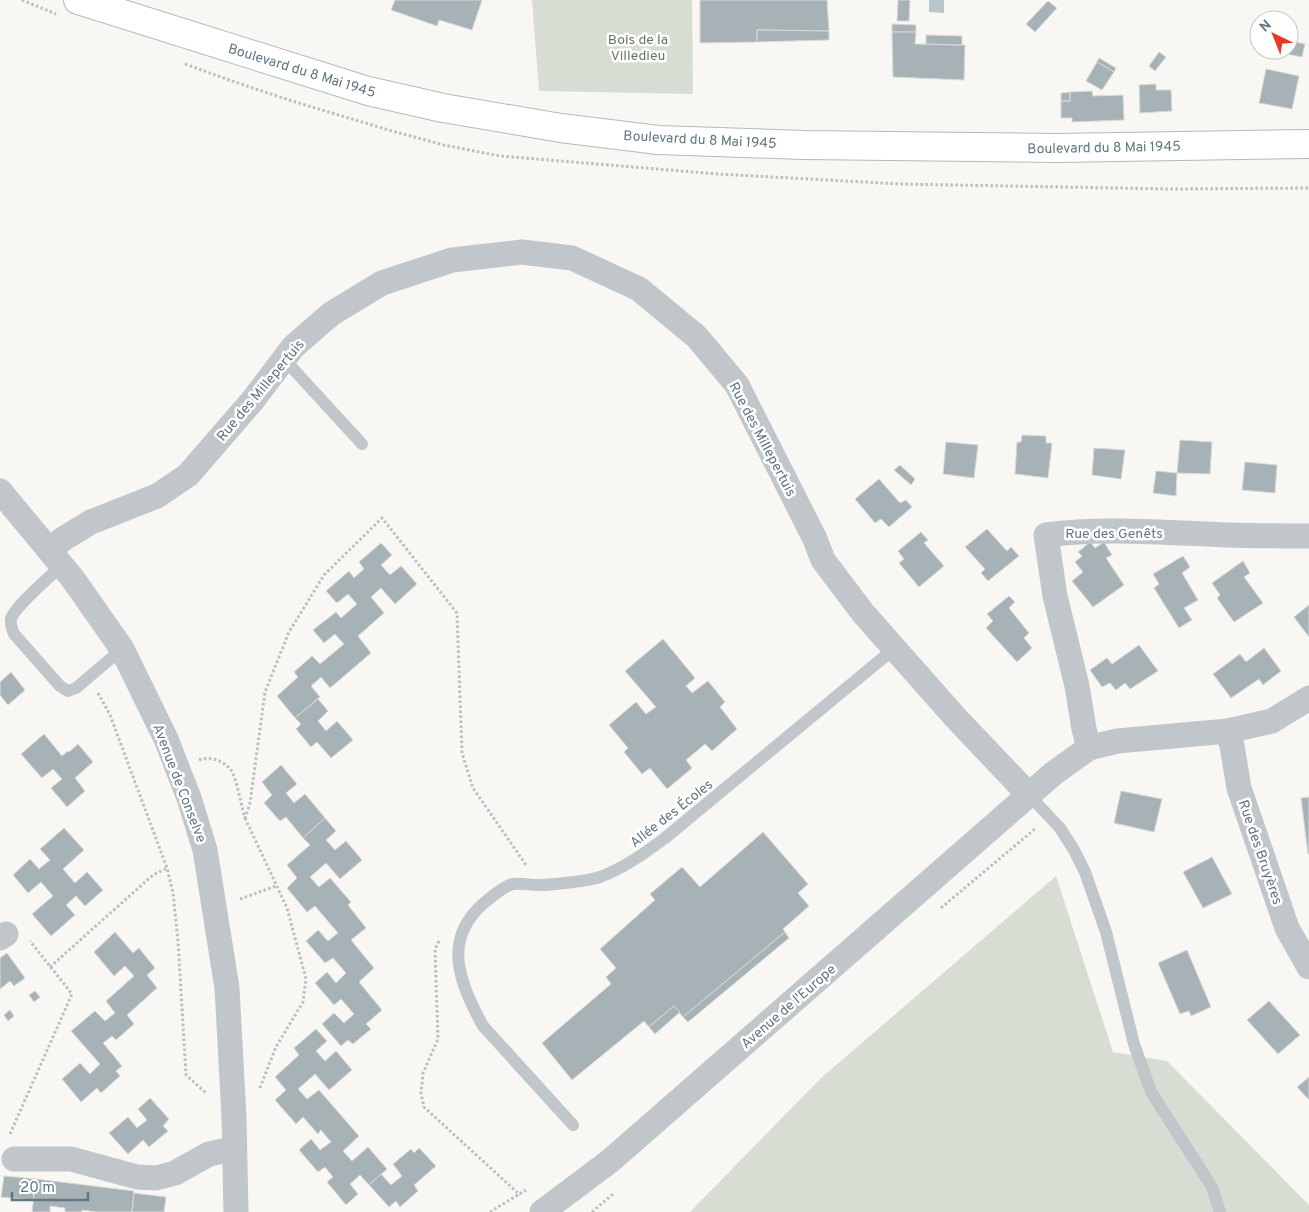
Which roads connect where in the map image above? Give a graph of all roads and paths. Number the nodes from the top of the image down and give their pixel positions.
1 (78, 0) edge
2 (1309, 144) edge
3 (284, 359) junction
4 (362, 444) dead end
5 (1, 493) edge
6 (1309, 536) edge
7 (56, 558) junction
8 (896, 648) junction
9 (122, 649) junction
10 (89, 677) junction
11 (1309, 698) edge
12 (1228, 731) junction
13 (1089, 748) junction
14 (177, 768) junction
15 (1030, 796) junction
16 (245, 818) junction
17 (167, 868) junction
18 (542, 885) junction
19 (276, 886) junction
20 (240, 900) dead end
21 (443, 934) dead end
22 (3, 936) edge
23 (50, 967) junction
24 (1309, 967) edge
25 (234, 1117) junction
26 (573, 1125) dead end
27 (11, 1149) joint
28 (234, 1149) junction
29 (533, 1206) edge
30 (236, 1212) edge
31 (1220, 1212) edge

1 - 2 street, Boulevard du 8 Mai 1945
3 - 4 lane
3 - 7 street, Rue des Millepertuis
3 - 8 street, Rue des Millepertuis
5 - 7 street, Avenue de Conselve
6 - 13 street, Rue des Genêts
7 - 9 street, Avenue de Conselve
7 - 10 lane
8 - 15 street, Rue des Millepertuis
8 - 18 lane, Allée des Écoles
9 - 10 lane
9 - 14 street, Avenue de Conselve
10 - 17 path
11 - 12 street
12 - 13 street
12 - 24 street, Rue des Bruyères
13 - 15 street, Avenue de l'Europe
14 - 16 path
14 - 25 street, Avenue de Conselve
15 - 29 street, Avenue de l'Europe
15 - 31 lane
16 - 18 path
16 - 19 path
17 - 23 path
17 - 25 path
18 - 26 lane, Allée des Écoles
19 - 20 path
19 - 25 path
21 - 29 path
22 - 23 path
23 - 27 path
25 - 28 street, Avenue de Conselve
27 - 28 street
28 - 30 street, Avenue de Conselve

